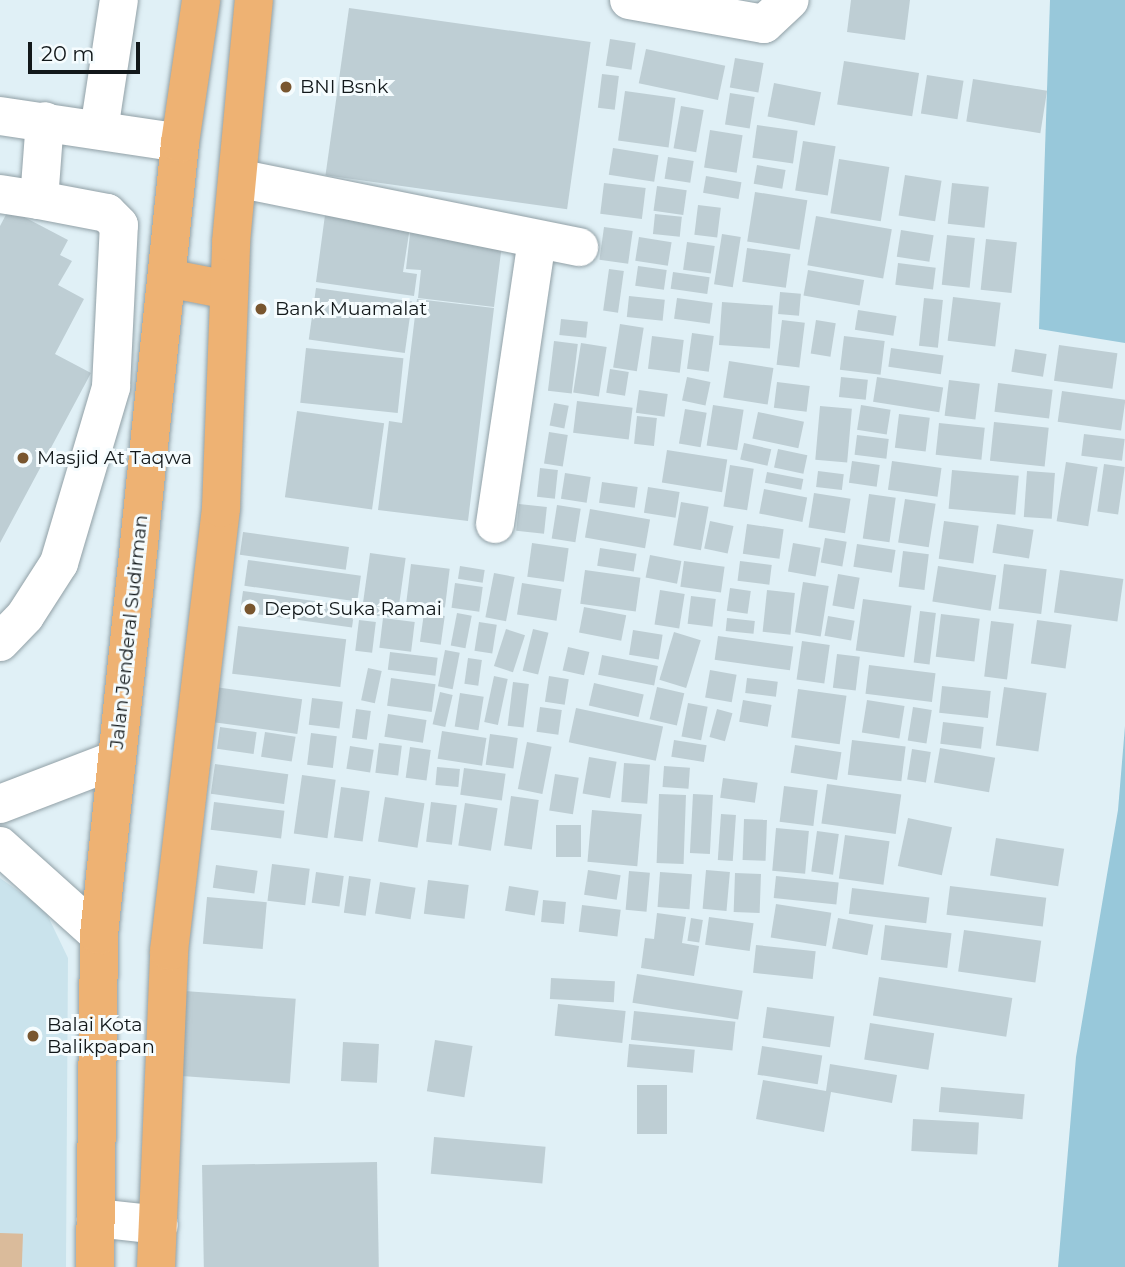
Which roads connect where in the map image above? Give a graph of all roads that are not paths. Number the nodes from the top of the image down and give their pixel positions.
1 (119, 0) edge
2 (201, 0) edge
3 (254, 0) edge
4 (629, 0) edge
5 (790, 0) edge
6 (0, 116) edge
7 (45, 121) junction
8 (99, 130) junction
9 (180, 143) junction
10 (241, 179) junction
11 (0, 194) edge
12 (38, 200) junction
13 (537, 240) junction
14 (231, 242) junction
15 (579, 247) dead end
16 (168, 260) junction
17 (228, 290) junction
18 (495, 524) dead end
19 (0, 642) edge
20 (116, 760) junction
21 (0, 804) edge
22 (0, 846) edge
23 (99, 935) junction
24 (96, 1218) junction
25 (159, 1225) junction
26 (95, 1267) edge
27 (156, 1267) edge

1 - 8 street
2 - 9 highway, Jalan Jenderal Sudirman
3 - 10 highway
4 - 5 street
6 - 7 street
7 - 8 street
7 - 12 street
8 - 9 street
9 - 16 highway, Jalan Jenderal Sudirman
10 - 13 street
10 - 14 highway
11 - 12 street
12 - 19 street
13 - 15 street
13 - 18 street
14 - 16 highway
14 - 17 highway
16 - 17 highway
16 - 20 highway, Jalan Jenderal Sudirman
17 - 25 highway
20 - 21 street
20 - 23 highway, Jalan Jenderal Sudirman
22 - 23 street
23 - 24 highway, Jalan Jenderal Sudirman
24 - 25 street
24 - 26 highway, Jalan Jenderal Sudirman
25 - 27 highway

